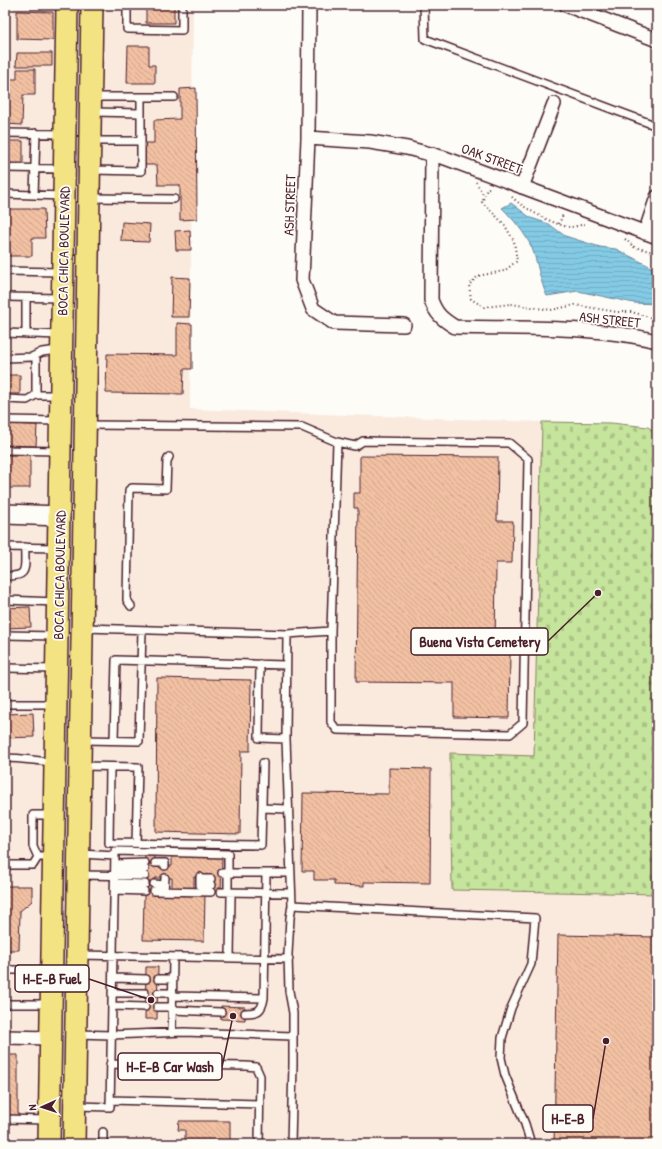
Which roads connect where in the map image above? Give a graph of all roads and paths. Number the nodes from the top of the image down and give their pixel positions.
1 (67, 5) edge
2 (92, 5) edge
3 (127, 5) edge
4 (182, 5) edge
5 (309, 5) edge
6 (424, 5) edge
7 (566, 5) edge
8 (657, 40) edge
9 (141, 97) junction
10 (174, 97) dead end
11 (91, 104) junction
12 (554, 104) dead end
13 (141, 113) junction
14 (657, 126) edge
15 (5, 133) edge
16 (36, 134) junction
17 (65, 134) junction
18 (308, 138) junction
19 (90, 141) junction
20 (141, 142) junction
21 (432, 154) junction
22 (5, 168) edge
23 (35, 169) junction
24 (64, 169) junction
25 (90, 170) junction
26 (494, 186) dead end
27 (522, 187) junction
28 (509, 193) dead end
29 (5, 194) edge
30 (34, 195) junction
31 (64, 196) junction
32 (657, 197) edge
33 (89, 198) junction
34 (174, 199) dead end
35 (591, 223) dead end
36 (651, 235) edge
37 (624, 238) dead end
38 (657, 253) edge
39 (5, 270) edge
40 (63, 272) junction
41 (5, 297) edge
42 (26, 298) junction
43 (62, 306) junction
44 (657, 319) edge
45 (404, 325) dead end
46 (5, 332) edge
47 (26, 334) junction
48 (657, 341) edge
49 (62, 343) junction
50 (36, 356) junction
51 (5, 358) edge
52 (36, 395) junction
53 (61, 396) junction
54 (5, 399) edge
55 (5, 420) edge
56 (61, 421) junction
57 (86, 426) junction
58 (337, 442) junction
59 (5, 450) edge
60 (60, 451) junction
61 (169, 457) dead end
62 (84, 503) junction
63 (5, 514) edge
64 (60, 516) junction
65 (5, 547) edge
66 (25, 547) junction
67 (59, 548) junction
68 (5, 576) edge
69 (5, 600) edge
70 (58, 602) junction
71 (131, 606) dead end
72 (82, 628) junction
73 (142, 630) junction
74 (331, 631) junction
75 (287, 634) junction
76 (5, 635) edge
77 (58, 636) junction
78 (141, 661) junction
79 (260, 664) junction
80 (286, 665) junction
81 (5, 668) edge
82 (57, 669) junction
83 (81, 700) junction
84 (5, 704) edge
85 (57, 704) junction
86 (286, 739) junction
87 (81, 740) junction
88 (114, 740) junction
89 (5, 758) edge
90 (56, 762) junction
91 (263, 762) dead end
92 (80, 766) junction
93 (110, 767) junction
94 (262, 808) junction
95 (287, 809) junction
96 (136, 843) junction
97 (79, 854) junction
98 (115, 856) junction
99 (46, 857) junction
100 (155, 863) dead end
101 (5, 865) edge
102 (165, 866) dead end
103 (266, 873) junction
104 (290, 873) junction
105 (79, 875) junction
106 (115, 876) junction
107 (225, 876) junction
108 (200, 878) dead end
109 (144, 887) dead end
110 (154, 888) dead end
111 (266, 892) junction
112 (291, 893) junction
113 (231, 897) dead end
114 (292, 905) junction
115 (77, 954) junction
116 (113, 956) junction
117 (173, 957) junction
118 (230, 958) junction
119 (264, 958) junction
120 (288, 959) junction
121 (5, 970) edge
122 (52, 970) junction
123 (113, 978) junction
124 (146, 979) dead end
125 (158, 979) dead end
126 (173, 979) junction
127 (112, 993) junction
128 (145, 993) dead end
129 (158, 993) dead end
130 (173, 994) junction
131 (264, 998) junction
132 (5, 1004) edge
133 (51, 1004) junction
134 (112, 1006) junction
135 (145, 1007) dead end
136 (157, 1007) dead end
137 (172, 1008) junction
138 (221, 1012) dead end
139 (245, 1013) dead end
140 (172, 1032) junction
141 (76, 1034) junction
142 (111, 1035) junction
143 (293, 1036) junction
144 (5, 1037) edge
145 (51, 1038) junction
146 (110, 1064) junction
147 (110, 1100) junction
148 (260, 1104) junction
149 (75, 1106) junction
150 (5, 1119) edge
151 (49, 1120) junction
152 (103, 1132) dead end
153 (49, 1144) edge
154 (74, 1144) edge
155 (103, 1144) edge
156 (259, 1144) edge
157 (291, 1144) edge
158 (531, 1144) edge

1 - 17 main road, BOCA CHICA BOULEVARD
2 - 11 main road, BOCA CHICA BOULEVARD
3 - 4 lane
5 - 18 street, ASH STREET
6 - 14 lane
7 - 8 street
9 - 10 lane
9 - 11 lane
9 - 13 lane
11 - 13 lane
11 - 19 main road, BOCA CHICA BOULEVARD
12 - 27 street
13 - 20 lane
15 - 16 lane
16 - 17 lane
16 - 23 lane
17 - 24 main road, BOCA CHICA BOULEVARD
18 - 21 street, OAK STREET
18 - 45 street, ASH STREET
19 - 20 lane
19 - 25 main road, BOCA CHICA BOULEVARD
20 - 25 lane
21 - 27 street, OAK STREET
21 - 48 street, ASH STREET
22 - 23 lane
23 - 24 lane
23 - 30 lane
24 - 31 main road, BOCA CHICA BOULEVARD
25 - 33 main road, BOCA CHICA BOULEVARD
26 - 44 path
27 - 36 street, OAK STREET
28 - 35 path
29 - 30 lane
30 - 31 lane
31 - 40 main road, BOCA CHICA BOULEVARD
32 - 36 street
33 - 34 lane
33 - 57 main road, BOCA CHICA BOULEVARD
37 - 38 path
39 - 40 lane
40 - 43 main road, BOCA CHICA BOULEVARD
41 - 42 lane
42 - 43 lane
42 - 47 lane
43 - 49 main road, BOCA CHICA BOULEVARD
43 - 62 main road
46 - 47 lane
47 - 49 lane
49 - 50 lane
49 - 53 main road, BOCA CHICA BOULEVARD
50 - 51 lane
50 - 52 lane
52 - 53 lane
52 - 54 lane
53 - 56 main road, BOCA CHICA BOULEVARD
55 - 56 lane
56 - 60 main road, BOCA CHICA BOULEVARD
57 - 58 lane
57 - 62 main road, BOCA CHICA BOULEVARD
58 - 74 lane
58 - 74 lane
59 - 60 lane
60 - 64 main road, BOCA CHICA BOULEVARD
61 - 71 lane
62 - 72 main road, BOCA CHICA BOULEVARD
63 - 64 street
64 - 67 main road, BOCA CHICA BOULEVARD
64 - 83 main road
65 - 66 lane
66 - 67 lane
66 - 68 lane
67 - 70 main road, BOCA CHICA BOULEVARD
69 - 70 lane
70 - 77 main road, BOCA CHICA BOULEVARD
72 - 73 lane
72 - 83 main road, BOCA CHICA BOULEVARD
73 - 75 lane
73 - 78 lane
74 - 75 lane
75 - 80 lane
76 - 77 lane
77 - 82 main road, BOCA CHICA BOULEVARD
78 - 79 lane
78 - 88 lane
78 - 88 lane
79 - 80 lane
79 - 86 lane
80 - 86 lane
81 - 82 lane
82 - 85 main road, BOCA CHICA BOULEVARD
83 - 87 main road, BOCA CHICA BOULEVARD
84 - 85 lane
85 - 90 main road, BOCA CHICA BOULEVARD
86 - 95 lane
87 - 88 lane
87 - 92 main road, BOCA CHICA BOULEVARD
89 - 90 lane
90 - 99 main road, BOCA CHICA BOULEVARD
91 - 94 lane
92 - 93 lane
92 - 97 main road, BOCA CHICA BOULEVARD
93 - 96 lane
93 - 96 lane
94 - 95 lane
94 - 96 lane
95 - 104 lane
97 - 98 lane
97 - 105 main road, BOCA CHICA BOULEVARD
98 - 106 lane
98 - 107 lane
99 - 101 lane
99 - 122 main road, BOCA CHICA BOULEVARD
100 - 102 lane
103 - 104 lane
103 - 107 lane
103 - 111 lane
104 - 112 lane
105 - 106 lane
105 - 115 main road, BOCA CHICA BOULEVARD
106 - 106 lane
106 - 109 lane
106 - 116 lane
107 - 111 lane
108 - 110 lane
111 - 112 lane
111 - 119 lane
112 - 114 lane
113 - 118 lane
114 - 120 lane
114 - 158 lane
115 - 116 lane
115 - 141 main road, BOCA CHICA BOULEVARD
116 - 117 lane
116 - 123 lane
117 - 118 lane
117 - 126 lane
118 - 119 lane
119 - 120 lane
119 - 131 lane
120 - 143 lane
121 - 122 lane
122 - 133 main road, BOCA CHICA BOULEVARD
123 - 124 lane
123 - 127 lane
125 - 126 lane
126 - 130 lane
127 - 128 lane
127 - 134 lane
129 - 130 lane
130 - 131 lane
130 - 137 lane
131 - 139 lane
132 - 133 lane
133 - 145 main road, BOCA CHICA BOULEVARD
134 - 135 lane
134 - 142 lane
136 - 137 lane
137 - 138 lane
137 - 140 lane
140 - 142 lane
140 - 143 lane
141 - 142 lane
141 - 149 main road, BOCA CHICA BOULEVARD
142 - 146 lane
143 - 157 lane
144 - 145 street
145 - 151 main road, BOCA CHICA BOULEVARD
146 - 147 lane
146 - 148 lane
147 - 148 lane
147 - 149 lane
148 - 156 lane
149 - 154 main road, BOCA CHICA BOULEVARD
150 - 151 lane
151 - 153 main road, BOCA CHICA BOULEVARD
152 - 155 lane

